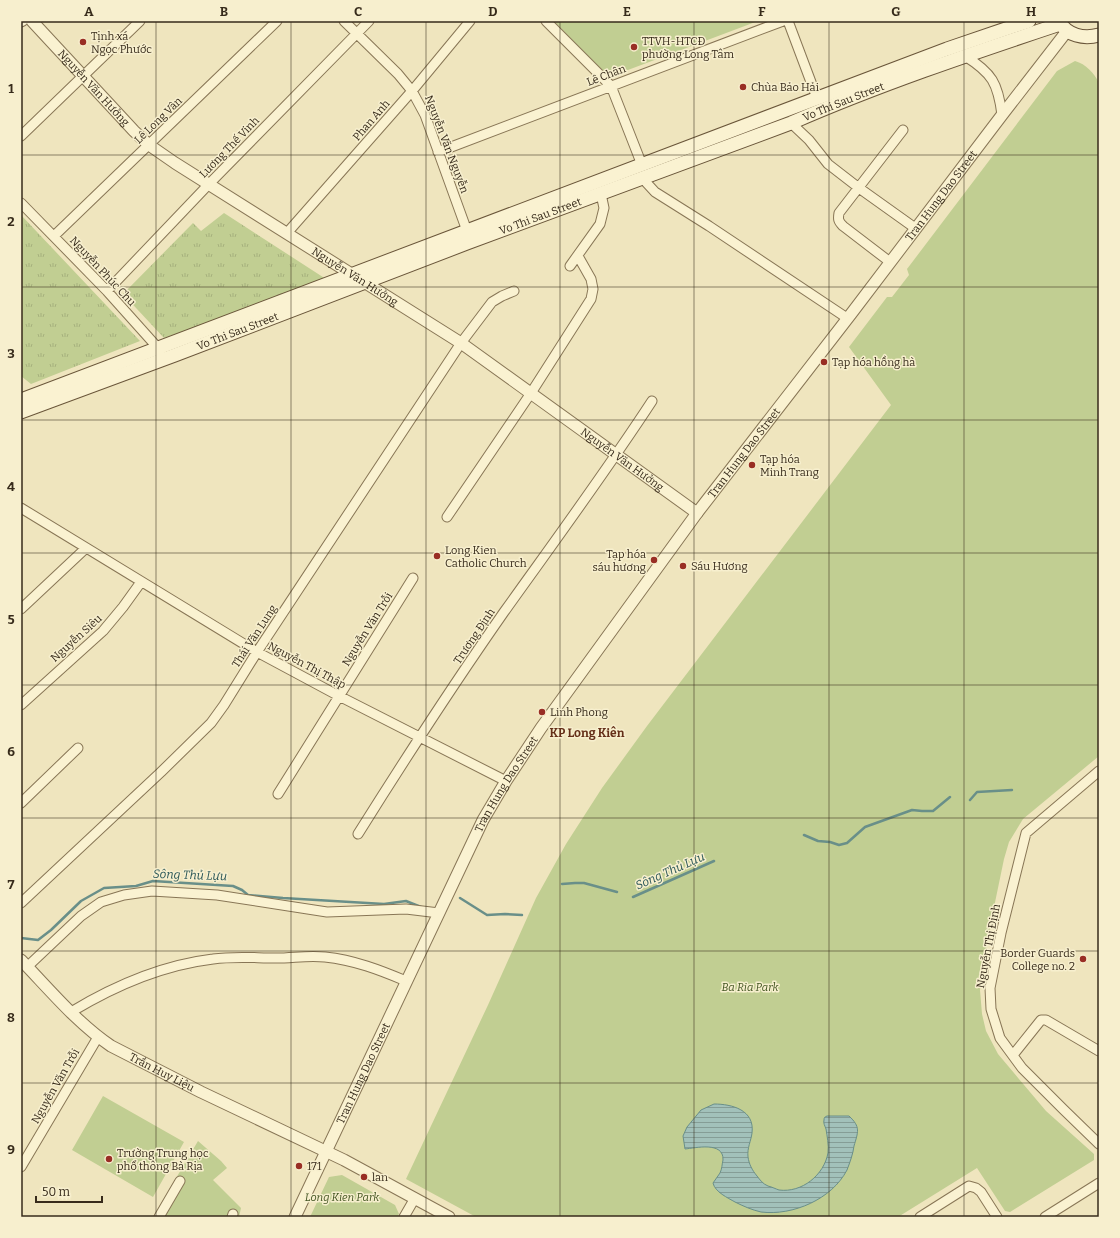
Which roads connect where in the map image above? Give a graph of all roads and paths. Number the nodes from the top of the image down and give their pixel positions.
1 (32, 21) edge
2 (140, 21) edge
3 (277, 21) edge
4 (344, 21) edge
5 (370, 21) edge
6 (470, 21) edge
7 (546, 21) edge
8 (783, 21) edge
9 (788, 21) edge
10 (1029, 21) edge
11 (1062, 25) edge
12 (357, 33) junction
13 (1099, 35) edge
14 (965, 56) junction
15 (83, 76) junction
16 (611, 86) junction
17 (412, 91) junction
18 (817, 98) junction
19 (1002, 115) junction
20 (790, 123) junction
21 (903, 130) dead end
22 (21, 136) edge
23 (149, 145) junction
24 (438, 152) junction
25 (642, 165) junction
26 (644, 179) junction
27 (209, 184) junction
28 (859, 188) junction
29 (601, 194) junction
30 (21, 203) edge
31 (915, 228) junction
32 (467, 231) junction
33 (287, 233) junction
34 (54, 236) junction
35 (578, 256) junction
36 (890, 262) junction
37 (570, 266) dead end
38 (351, 274) junction
39 (364, 282) junction
40 (107, 291) junction
41 (514, 291) dead end
42 (847, 318) junction
43 (461, 343) junction
44 (160, 354) junction
45 (531, 393) junction
46 (21, 400) edge
47 (652, 401) dead end
48 (21, 412) edge
49 (617, 455) junction
50 (21, 508) edge
51 (697, 513) junction
52 (448, 517) dead end
53 (86, 548) junction
54 (413, 578) dead end
55 (141, 582) junction
56 (21, 609) edge
57 (257, 652) junction
58 (339, 696) junction
59 (21, 705) edge
60 (419, 737) junction
61 (78, 748) dead end
62 (1099, 771) edge
63 (506, 781) junction
64 (278, 794) dead end
65 (21, 803) edge
66 (358, 834) dead end
67 (21, 903) edge
68 (439, 913) junction
69 (24, 963) edge
70 (406, 981) junction
71 (71, 1012) junction
72 (98, 1037) junction
73 (1099, 1051) edge
74 (1013, 1055) junction
75 (1099, 1144) edge
76 (326, 1152) junction
77 (21, 1167) edge
78 (180, 1181) dead end
79 (1099, 1183) edge
80 (415, 1198) junction
81 (160, 1217) edge
82 (295, 1217) edge
83 (404, 1217) edge
84 (449, 1217) edge
85 (920, 1217) edge
86 (997, 1217) edge
87 (1045, 1217) edge

1 - 15 street, Nguyễn Văn Hưởng
2 - 15 street
3 - 23 street, Lê Long Vân
4 - 12 street, Nguyễn Văn Nguyễn
5 - 12 street, Lương Thế Vinh
6 - 17 street, Phan Anh
7 - 16 street
8 - 16 street, Lê Chân
9 - 18 street
10 - 18 main road, Vo Thi Sau Street
11 - 13 main road
11 - 14 main road, Vo Thi Sau Street
11 - 19 street, Tran Hung Dao Street
12 - 17 street, Nguyễn Văn Nguyễn
12 - 27 street, Lương Thế Vinh
14 - 19 street
14 - 20 main road, Vo Thi Sau Street
15 - 22 street
15 - 23 street, Nguyễn Văn Hưởng
16 - 24 street, Lê Chân
16 - 25 street
17 - 24 street, Nguyễn Văn Nguyễn
17 - 33 street, Phan Anh
18 - 25 main road, Vo Thi Sau Street
19 - 31 street, Tran Hung Dao Street
20 - 26 main road, Vo Thi Sau Street
20 - 28 street
21 - 28 street
23 - 27 street, Nguyễn Văn Hưởng
23 - 34 street, Lê Long Vân
24 - 32 street, Nguyễn Văn Nguyễn
25 - 32 main road, Vo Thi Sau Street
26 - 29 main road, Vo Thi Sau Street
26 - 42 street
27 - 33 street, Nguyễn Văn Hưởng
27 - 40 street, Lương Thế Vinh
28 - 31 street
28 - 36 street
29 - 35 street
29 - 39 main road, Vo Thi Sau Street
30 - 34 street, Nguyễn Phúc Chu
31 - 36 street, Tran Hung Dao Street
32 - 38 main road, Vo Thi Sau Street
33 - 38 street, Nguyễn Văn Hưởng
34 - 40 street, Nguyễn Phúc Chu
35 - 37 street
35 - 45 street
36 - 42 street, Tran Hung Dao Street
38 - 39 street, Nguyễn Văn Hưởng
38 - 44 main road, Vo Thi Sau Street
39 - 43 street, Nguyễn Văn Hưởng
39 - 44 main road, Vo Thi Sau Street
40 - 44 street, Nguyễn Phúc Chu
41 - 43 street, Thái Văn Lung
42 - 51 street, Tran Hung Dao Street
43 - 45 street, Nguyễn Văn Hưởng
43 - 57 street, Thái Văn Lung
44 - 46 main road, Vo Thi Sau Street
44 - 48 main road, Vo Thi Sau Street
45 - 49 street, Nguyễn Văn Hưởng
45 - 52 street
47 - 49 street, Trương Định
49 - 51 street, Nguyễn Văn Hưởng
49 - 60 street, Trương Định
50 - 53 street, Nguyễn Thị Thập
51 - 63 street, Tran Hung Dao Street
53 - 55 street, Nguyễn Thị Thập
53 - 56 street
54 - 58 street, Nguyễn Văn Trỗi
55 - 57 street, Nguyễn Thị Thập
55 - 59 street, Nguyễn Siêu
57 - 58 street, Nguyễn Thị Thập
57 - 67 street, Thái Văn Lung
58 - 60 street, Nguyễn Thị Thập
58 - 64 street, Nguyễn Văn Trỗi
60 - 63 street, Nguyễn Thị Thập
60 - 66 street, Trương Định
61 - 65 street
62 - 74 street, Nguyễn Thị Định
63 - 68 street, Tran Hung Dao Street
68 - 69 street
68 - 70 street, Tran Hung Dao Street
69 - 71 street, Trần Huy Liệu
70 - 71 street
70 - 76 street, Tran Hung Dao Street
71 - 72 street, Trần Huy Liệu
72 - 76 street, Trần Huy Liệu
72 - 77 street, Nguyễn Văn Trỗi
73 - 74 street
74 - 75 street, Nguyễn Thị Định
76 - 80 street, Trần Huy Liệu
76 - 82 street, Tran Hung Dao Street
78 - 81 street
79 - 87 street
80 - 83 street
80 - 84 street, Trần Huy Liệu
85 - 86 street

